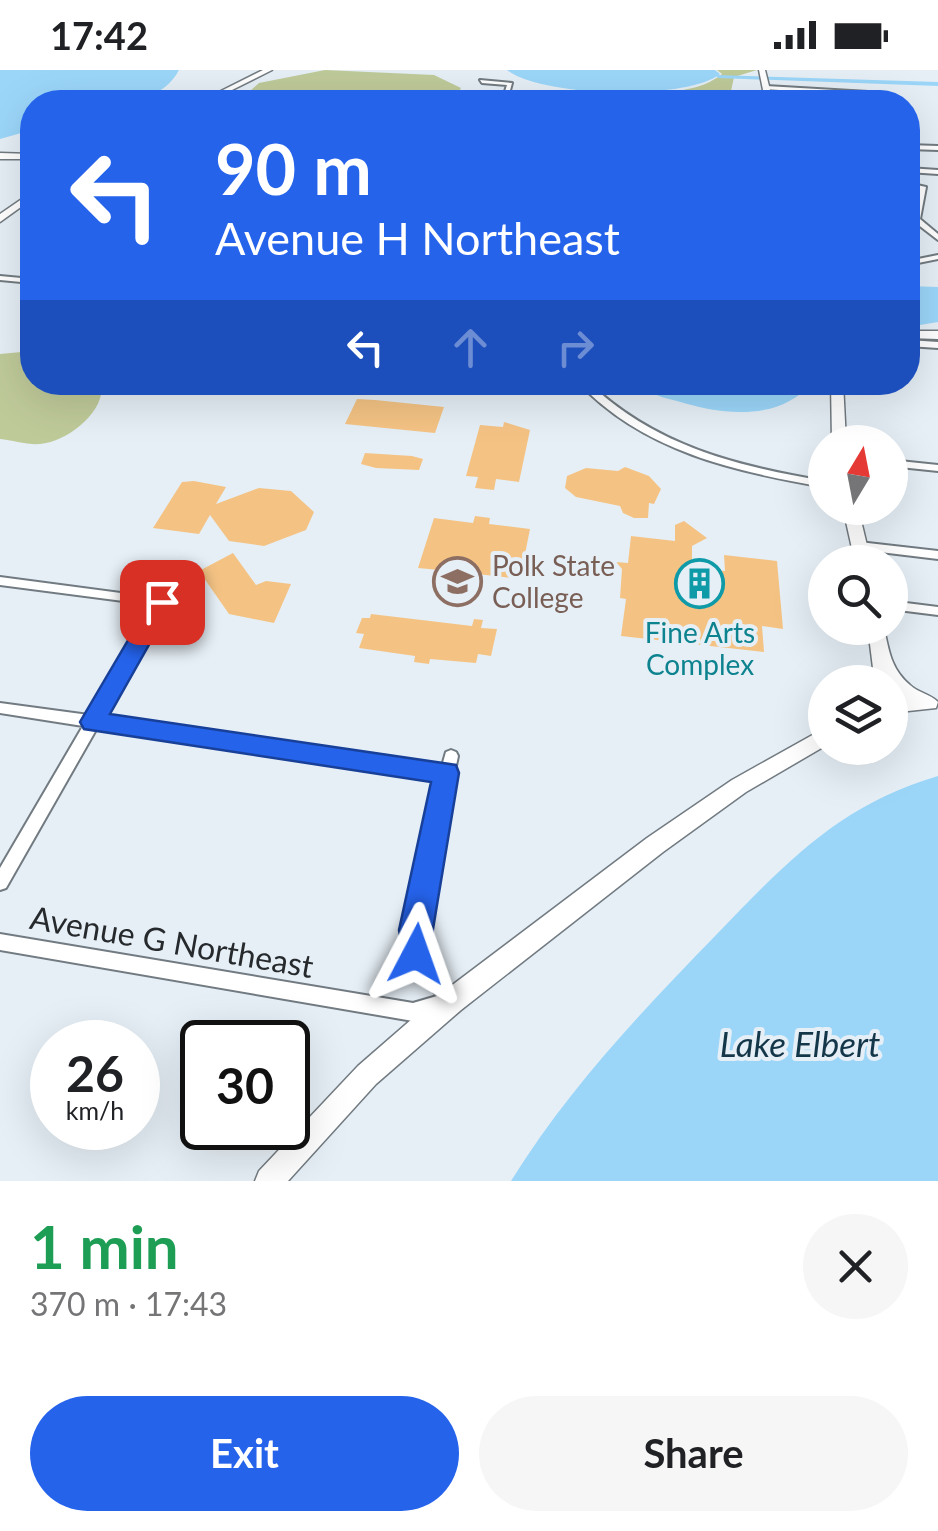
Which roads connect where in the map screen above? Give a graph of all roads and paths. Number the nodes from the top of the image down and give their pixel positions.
1 (269, 70) edge
2 (762, 70) edge
3 (482, 82) dead end
4 (766, 88) joint
5 (228, 90) edge
6 (508, 90) edge
7 (793, 90) edge
8 (597, 395) edge
9 (838, 395) edge
10 (839, 425) edge
11 (908, 465) edge
12 (938, 468) edge
13 (808, 480) edge
14 (908, 555) edge
15 (938, 555) edge
16 (0, 581) edge
17 (908, 608) edge
18 (938, 611) edge
19 (908, 690) edge
20 (934, 702) edge
21 (908, 704) edge
22 (0, 708) edge
23 (93, 722) junction
24 (808, 746) edge
25 (0, 883) edge
26 (0, 942) edge
27 (452, 1001) junction
28 (269, 1181) edge

1 - 5 street
2 - 4 street
3 - 6 street
4 - 7 street
8 - 13 street
9 - 10 street
11 - 12 street
14 - 15 street
16 - 23 street
17 - 18 street
19 - 20 street
20 - 21 street
22 - 23 street
23 - 25 street
23 - 27 street
24 - 27 street
26 - 27 street, Avenue G Northeast
27 - 28 street

